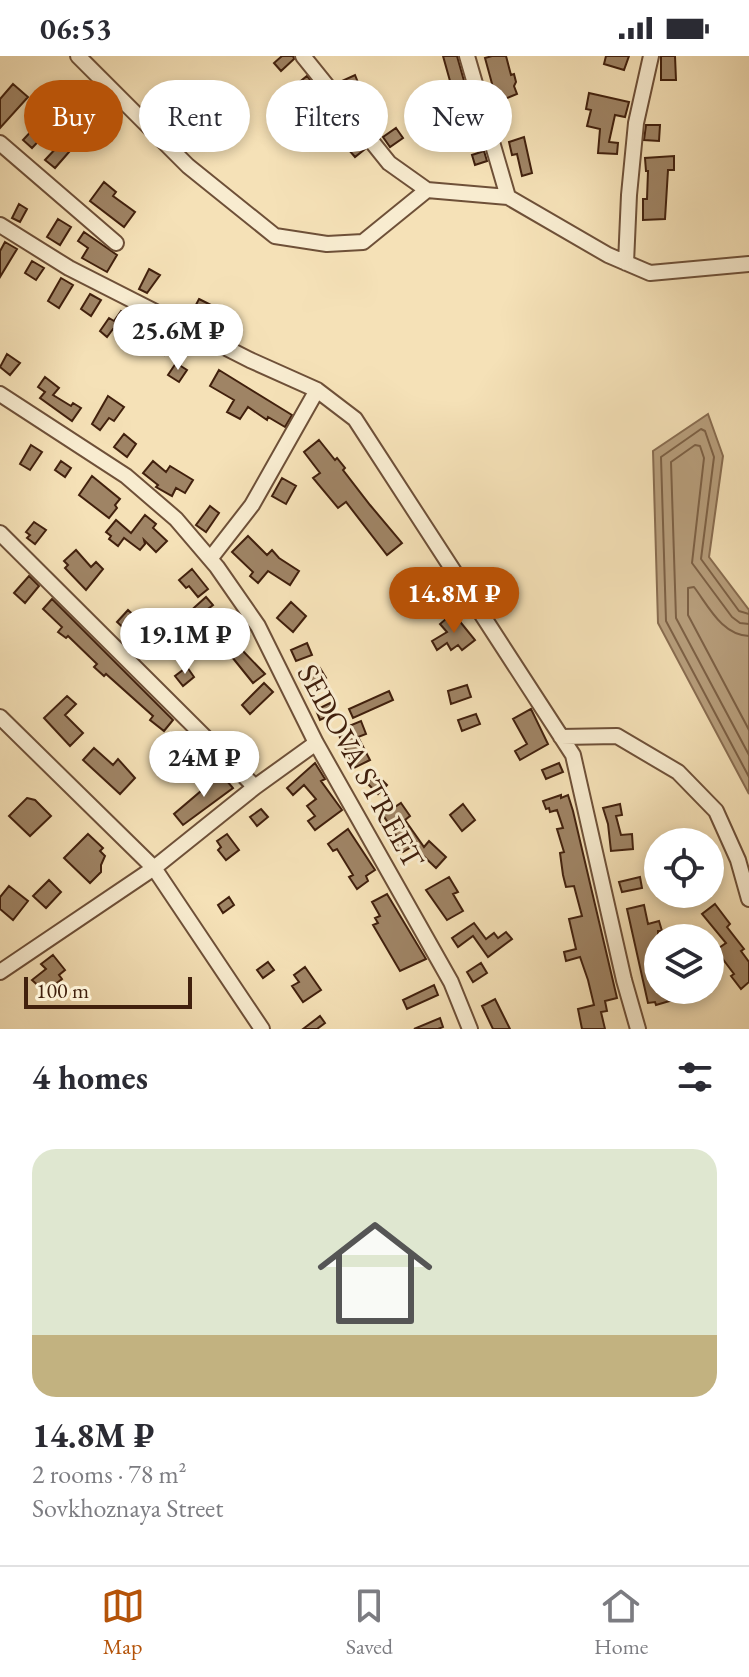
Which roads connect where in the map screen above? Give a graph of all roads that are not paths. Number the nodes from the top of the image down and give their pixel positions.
1 (78, 56) edge
2 (303, 56) edge
3 (467, 56) edge
4 (651, 56) edge
5 (0, 143) edge
6 (427, 190) junction
7 (508, 197) junction
8 (0, 225) edge
9 (116, 243) dead end
10 (626, 263) junction
11 (749, 264) edge
12 (317, 390) junction
13 (0, 394) edge
14 (0, 533) edge
15 (210, 559) junction
16 (0, 717) edge
17 (561, 737) junction
18 (316, 743) junction
19 (255, 787) junction
20 (154, 868) junction
21 (749, 899) edge
22 (0, 972) edge
23 (262, 1029) edge
24 (470, 1029) edge
25 (638, 1029) edge

1 - 6 street
2 - 6 street
3 - 7 street
4 - 10 street
5 - 9 street
6 - 7 street
7 - 10 street
8 - 12 street
10 - 11 street
12 - 15 street
12 - 17 street
13 - 15 street, SEDOVA STREET
14 - 19 street
15 - 18 street, SEDOVA STREET
16 - 20 street
17 - 21 street
17 - 25 street
18 - 19 street
18 - 24 street, SEDOVA STREET
19 - 20 street
20 - 22 street
20 - 23 street

